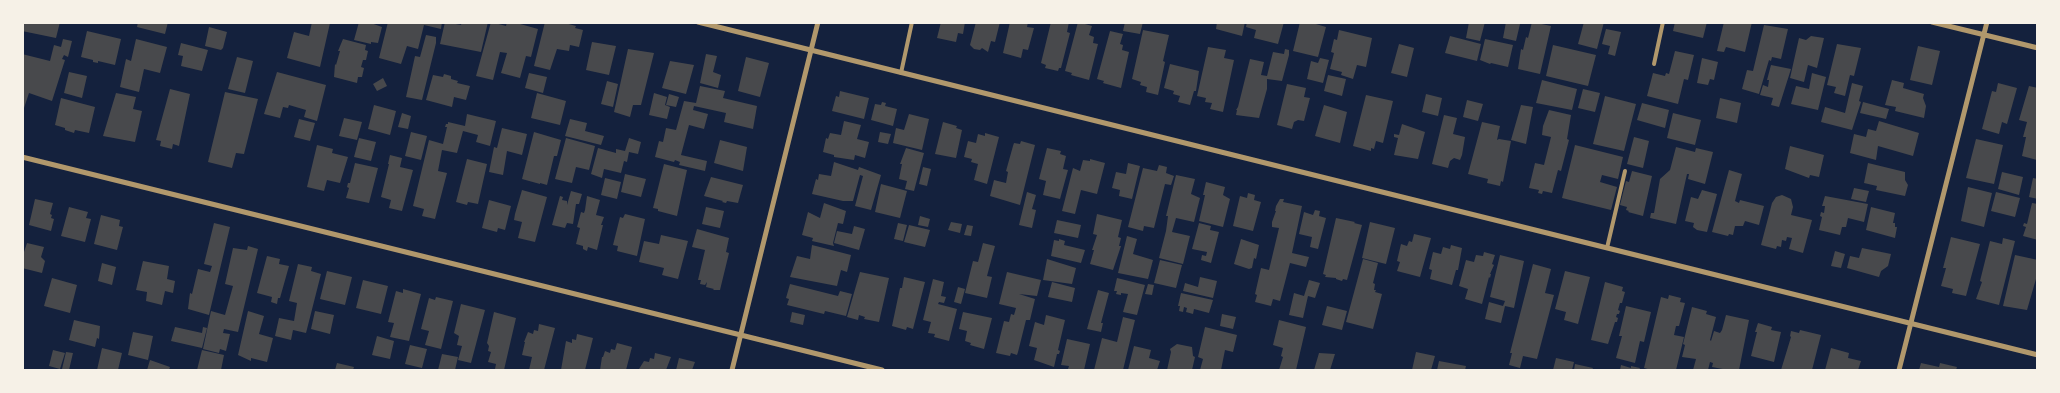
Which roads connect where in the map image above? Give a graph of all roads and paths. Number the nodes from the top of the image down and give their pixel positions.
1 (698, 22) edge
2 (818, 22) edge
3 (912, 22) edge
4 (1663, 22) edge
5 (1932, 22) edge
6 (1988, 22) edge
7 (1984, 35) junction
8 (2038, 48) edge
9 (811, 50) junction
10 (1654, 64) dead end
11 (901, 73) junction
12 (22, 158) edge
13 (1625, 171) dead end
14 (1607, 248) junction
15 (1911, 323) junction
16 (741, 335) junction
17 (2038, 355) edge
18 (732, 370) edge
19 (882, 370) edge
20 (1899, 370) edge

1 - 9 street
2 - 9 street
3 - 11 lane
4 - 10 lane
5 - 7 street
6 - 7 street
7 - 8 street
7 - 15 street
9 - 11 street
9 - 16 street
11 - 14 street
12 - 16 street
13 - 14 lane
14 - 15 street
15 - 17 street
15 - 20 street
16 - 18 street
16 - 19 street

